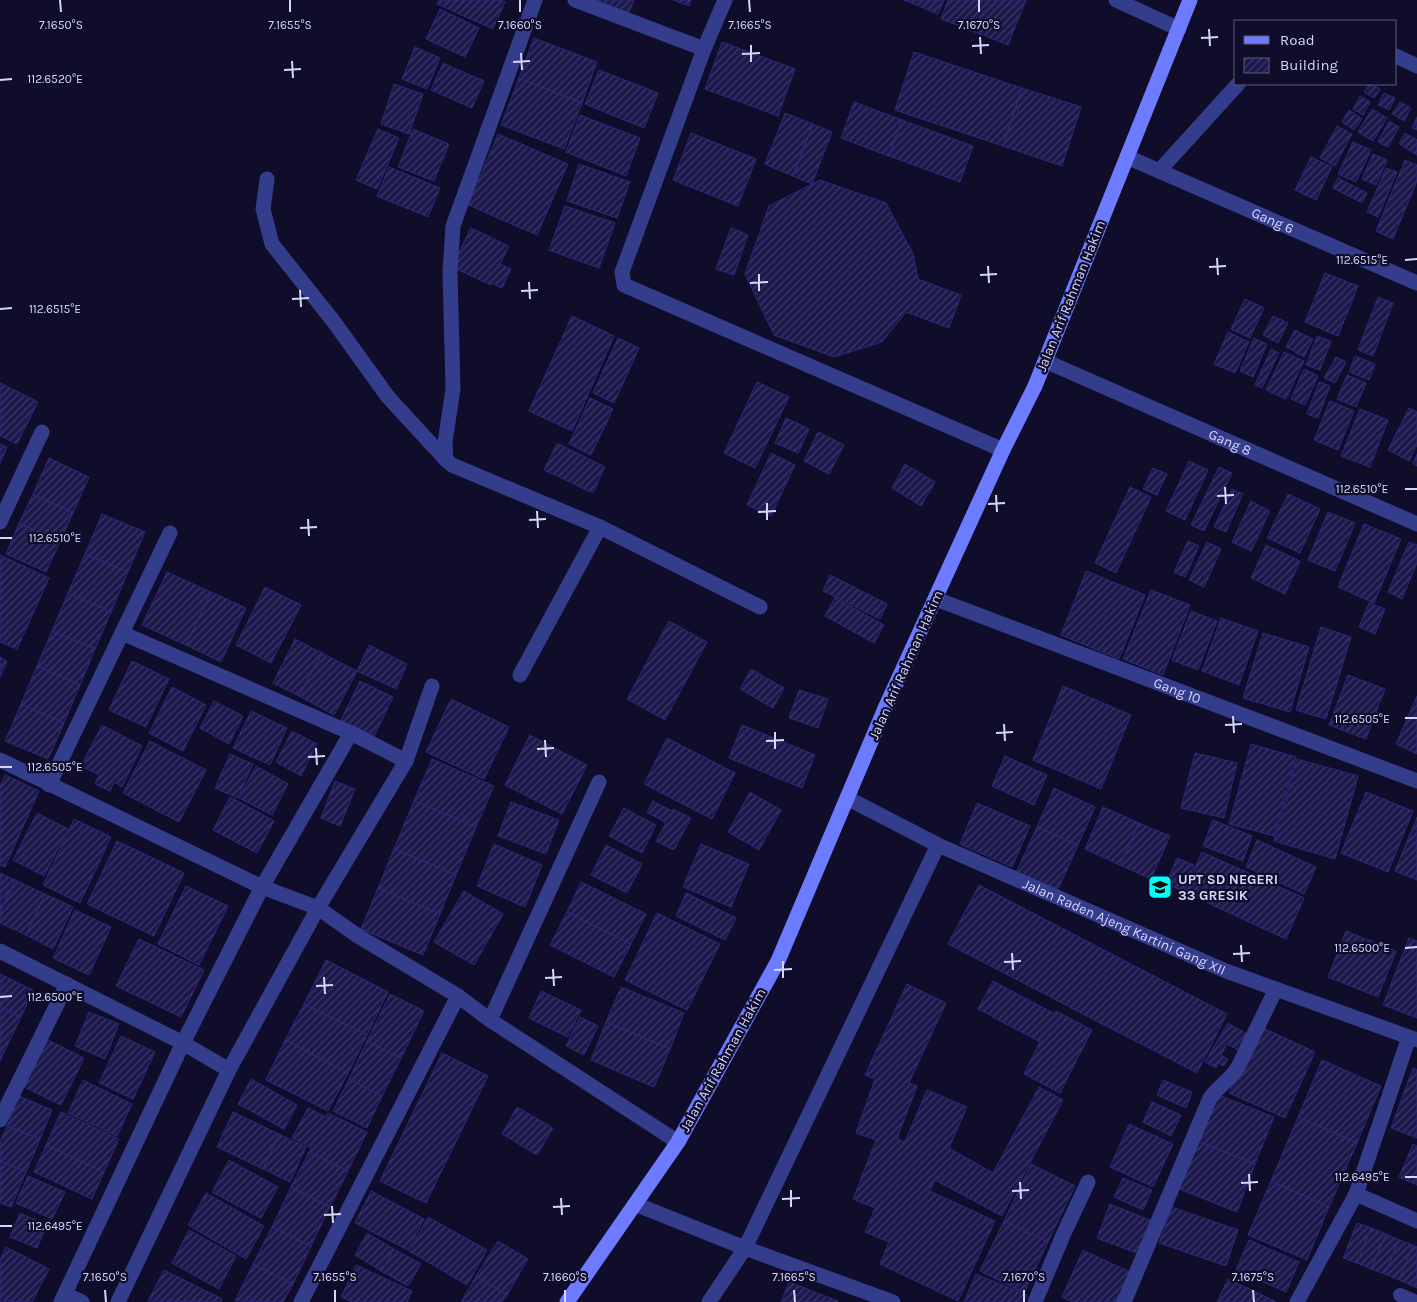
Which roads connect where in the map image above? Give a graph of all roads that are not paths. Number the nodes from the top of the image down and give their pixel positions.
1 (536, 0) edge
2 (575, 0) edge
3 (725, 0) edge
4 (1116, 0) edge
5 (1190, 0) edge
6 (1179, 29) junction
7 (704, 48) junction
8 (1397, 56) edge
9 (1417, 66) edge
10 (1237, 85) edge
11 (1127, 157) junction
12 (1159, 171) junction
13 (267, 179) dead end
14 (1417, 283) edge
15 (1045, 361) junction
16 (42, 432) dead end
17 (1003, 450) junction
18 (446, 460) junction
19 (0, 522) edge
20 (1417, 524) edge
21 (600, 527) junction
22 (170, 533) dead end
23 (936, 598) junction
24 (760, 607) dead end
25 (122, 633) junction
26 (520, 675) dead end
27 (432, 686) dead end
28 (351, 733) junction
29 (0, 760) edge
30 (406, 761) junction
31 (1417, 781) edge
32 (599, 782) dead end
33 (49, 784) junction
34 (847, 798) junction
35 (938, 845) junction
36 (262, 887) junction
37 (318, 908) junction
38 (0, 951) edge
39 (67, 984) junction
40 (1276, 989) junction
41 (458, 996) junction
42 (490, 1020) junction
43 (1413, 1039) edge
44 (183, 1043) junction
45 (229, 1070) junction
46 (0, 1120) edge
47 (678, 1142) junction
48 (1088, 1182) dead end
49 (1356, 1194) junction
50 (635, 1204) junction
51 (1417, 1222) edge
52 (746, 1248) junction
53 (1400, 1294) dead end
54 (63, 1298) edge
55 (82, 1302) edge
56 (118, 1302) edge
57 (301, 1302) edge
58 (567, 1302) edge
59 (709, 1302) edge
60 (893, 1302) edge
61 (1035, 1302) edge
62 (1124, 1302) edge
63 (1297, 1302) edge
64 (1416, 1302) edge

1 - 18 street
2 - 7 street
3 - 7 street
4 - 6 street
5 - 6 main road, Jalan Arif Rahman Hakim
6 - 11 main road, Jalan Arif Rahman Hakim
7 - 17 street
8 - 9 street
10 - 12 street
11 - 12 street, Gang 6
11 - 15 main road, Jalan Arif Rahman Hakim
12 - 14 street, Gang 6
13 - 18 street
15 - 17 main road, Jalan Arif Rahman Hakim
15 - 20 street, Gang 8
16 - 19 street
17 - 23 main road, Jalan Arif Rahman Hakim
18 - 21 street
21 - 24 street
21 - 26 street
22 - 25 street
23 - 31 street, Gang 10
23 - 34 main road, Jalan Arif Rahman Hakim
25 - 28 street
25 - 33 street
27 - 30 street
28 - 30 street
28 - 36 street
29 - 33 street
30 - 37 street
32 - 42 street
33 - 36 street
34 - 35 street, Jalan Raden Ajeng Kartini Gang XII
34 - 47 main road, Jalan Arif Rahman Hakim
35 - 40 street, Jalan Raden Ajeng Kartini Gang XII
35 - 52 street
36 - 37 street
36 - 44 street
37 - 41 street
37 - 45 street
38 - 39 street
39 - 44 street
39 - 46 street
40 - 43 street, Jalan Raden Ajeng Kartini Gang XII
40 - 62 street
41 - 42 street
41 - 57 street
42 - 47 street
43 - 49 street
44 - 45 street
44 - 54 street
45 - 56 street
47 - 50 main road, Jalan Arif Rahman Hakim
48 - 61 street
49 - 51 street
49 - 63 street
50 - 52 street
50 - 58 main road, Jalan Arif Rahman Hakim
52 - 59 street
52 - 60 street
53 - 64 lane
54 - 55 street

